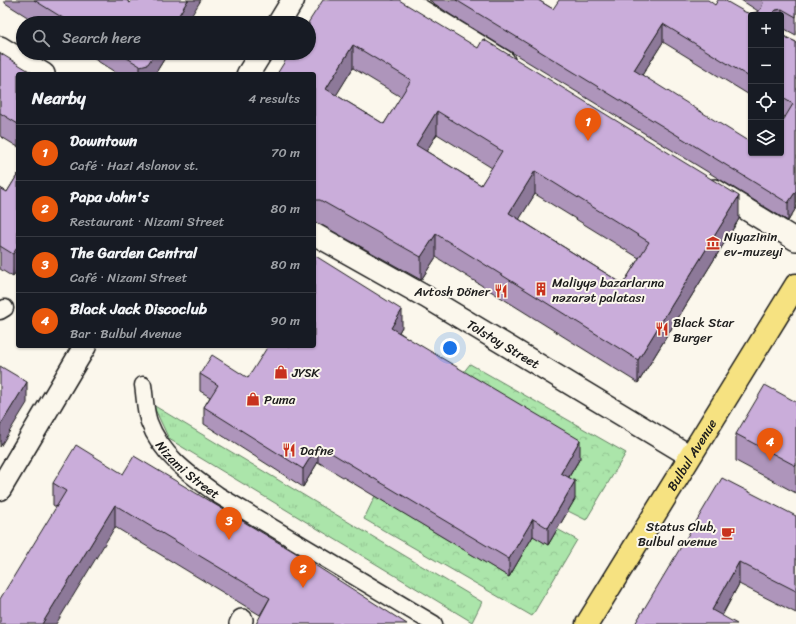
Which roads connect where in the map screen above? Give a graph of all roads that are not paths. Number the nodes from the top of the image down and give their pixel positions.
1 (293, 0) edge
2 (404, 0) edge
3 (283, 16) edge
4 (0, 47) edge
5 (16, 57) edge
6 (21, 60) edge
7 (257, 60) edge
8 (519, 70) edge
9 (41, 72) edge
10 (249, 72) edge
11 (701, 182) edge
12 (316, 235) edge
13 (796, 240) edge
14 (796, 285) edge
15 (84, 348) edge
16 (143, 385) dead end
17 (690, 456) junction
18 (0, 489) edge
19 (434, 624) edge
20 (587, 624) edge

1 - 3 main road
2 - 8 street
4 - 5 street
6 - 9 street
7 - 10 main road
11 - 13 street
12 - 17 street, Tolstoy Street
14 - 17 main road, Bulbul Avenue
15 - 18 main road
16 - 19 street, Nizami Street
17 - 20 main road, Bulbul Avenue

